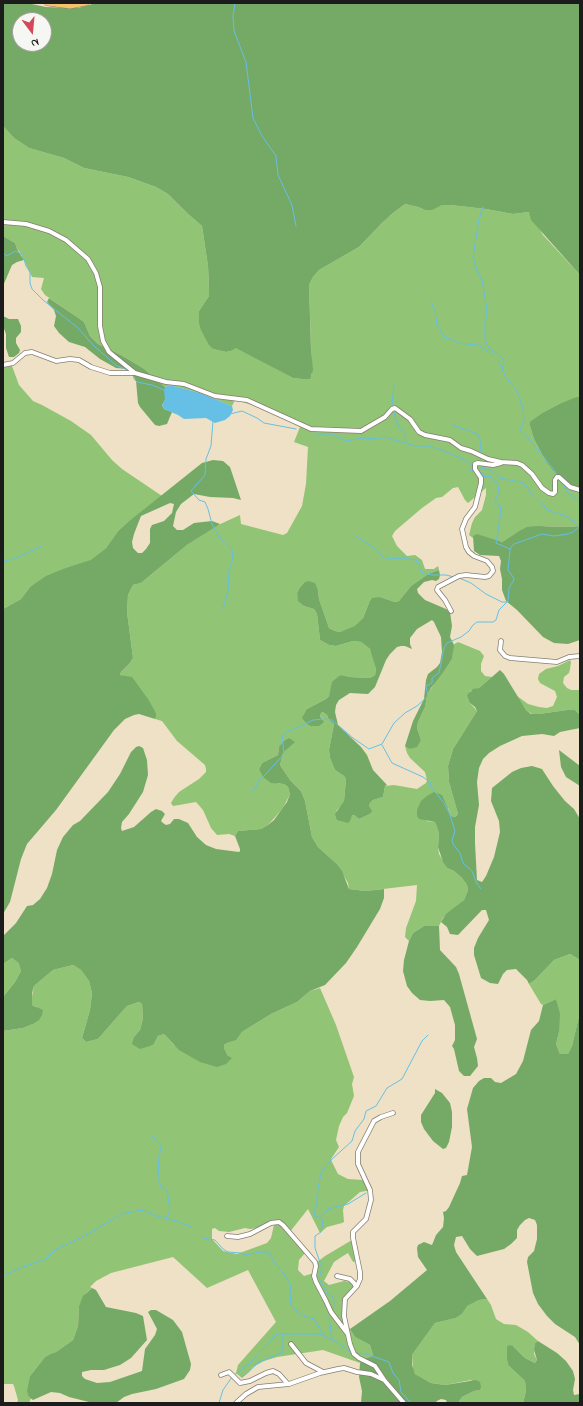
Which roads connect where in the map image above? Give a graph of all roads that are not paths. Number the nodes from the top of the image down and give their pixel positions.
1 (47, 3) edge
2 (86, 3) edge
3 (71, 4) edge
4 (3, 222) edge
5 (3, 365) edge
6 (135, 373) junction
7 (501, 462) junction
8 (580, 490) edge
9 (452, 611) dead end
10 (501, 641) dead end
11 (580, 656) edge
12 (393, 1113) dead end
13 (227, 1236) dead end
14 (337, 1276) dead end
15 (356, 1287) junction
16 (348, 1335) junction
17 (291, 1344) dead end
18 (323, 1372) junction
19 (221, 1375) dead end
20 (385, 1380) junction
21 (288, 1384) junction
22 (236, 1403) edge
23 (404, 1403) edge

1 - 3 main road
2 - 3 main road
4 - 6 street
5 - 6 street
6 - 7 street
7 - 8 street
7 - 9 street
10 - 11 street
12 - 15 street
13 - 16 street
14 - 15 street
15 - 16 street
16 - 20 street
17 - 18 street
18 - 20 street
18 - 21 street
19 - 21 street
20 - 23 street
21 - 22 street

